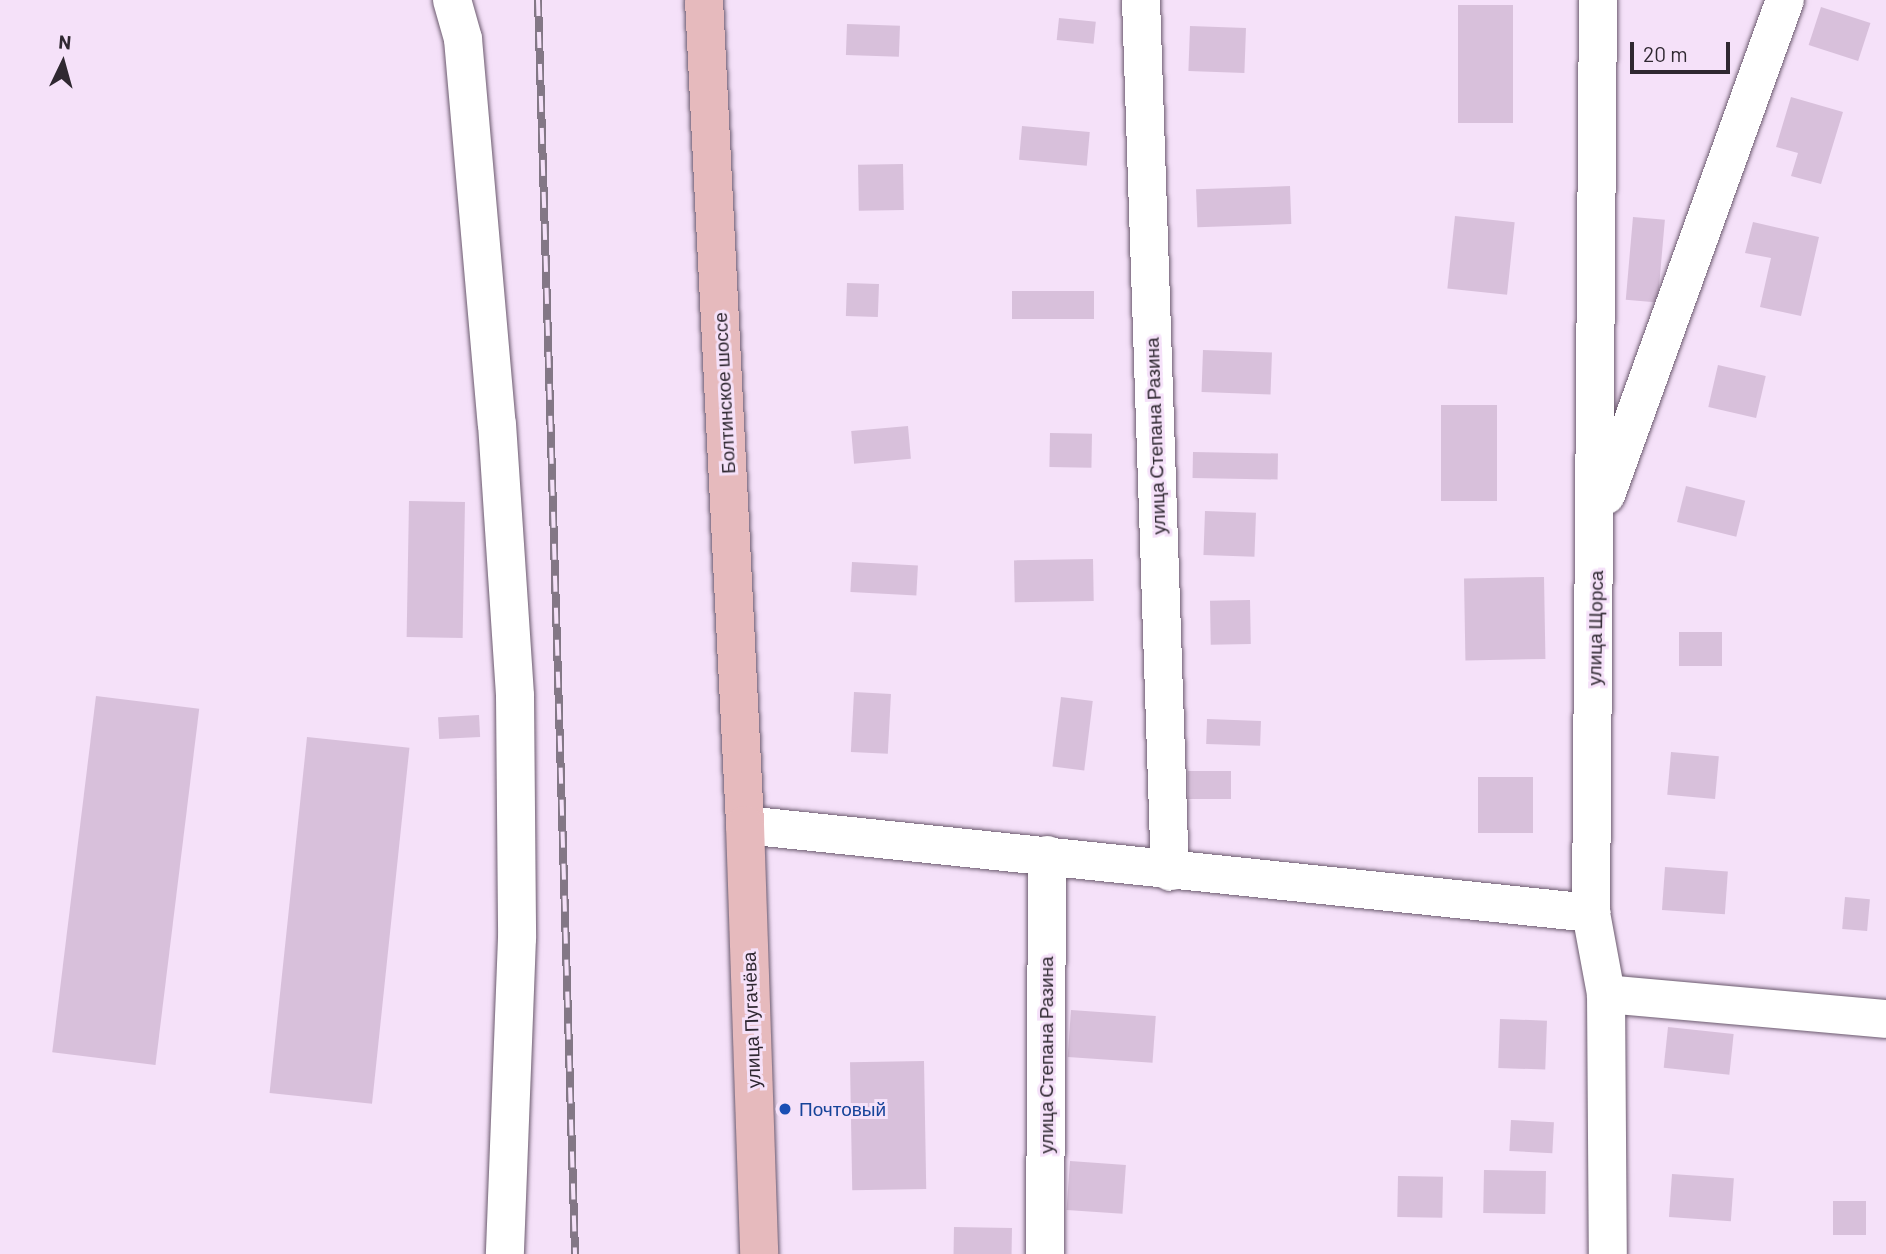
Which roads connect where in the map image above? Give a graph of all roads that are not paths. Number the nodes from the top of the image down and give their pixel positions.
1 (452, 0) edge
2 (704, 0) edge
3 (1140, 0) edge
4 (1598, 0) edge
5 (1785, 0) edge
6 (1597, 520) junction
7 (743, 787) joint
8 (745, 825) junction
9 (1048, 855) junction
10 (1170, 872) junction
11 (1591, 913) junction
12 (1606, 994) junction
13 (1886, 1019) edge
14 (505, 1254) edge
15 (759, 1254) edge
16 (1045, 1254) edge
17 (1608, 1254) edge

1 - 14 street
2 - 7 main road, Болтинское шоссе
3 - 10 street, улица Степана Разина
4 - 6 street, улица Щорса
5 - 6 street
6 - 11 street, улица Щорса
7 - 8 main road, улица Пугачёва
8 - 9 street
8 - 15 main road, улица Пугачёва
9 - 10 street
9 - 16 street, улица Степана Разина
10 - 11 street
11 - 12 street, улица Щорса
12 - 13 street
12 - 17 street, улица Щорса

